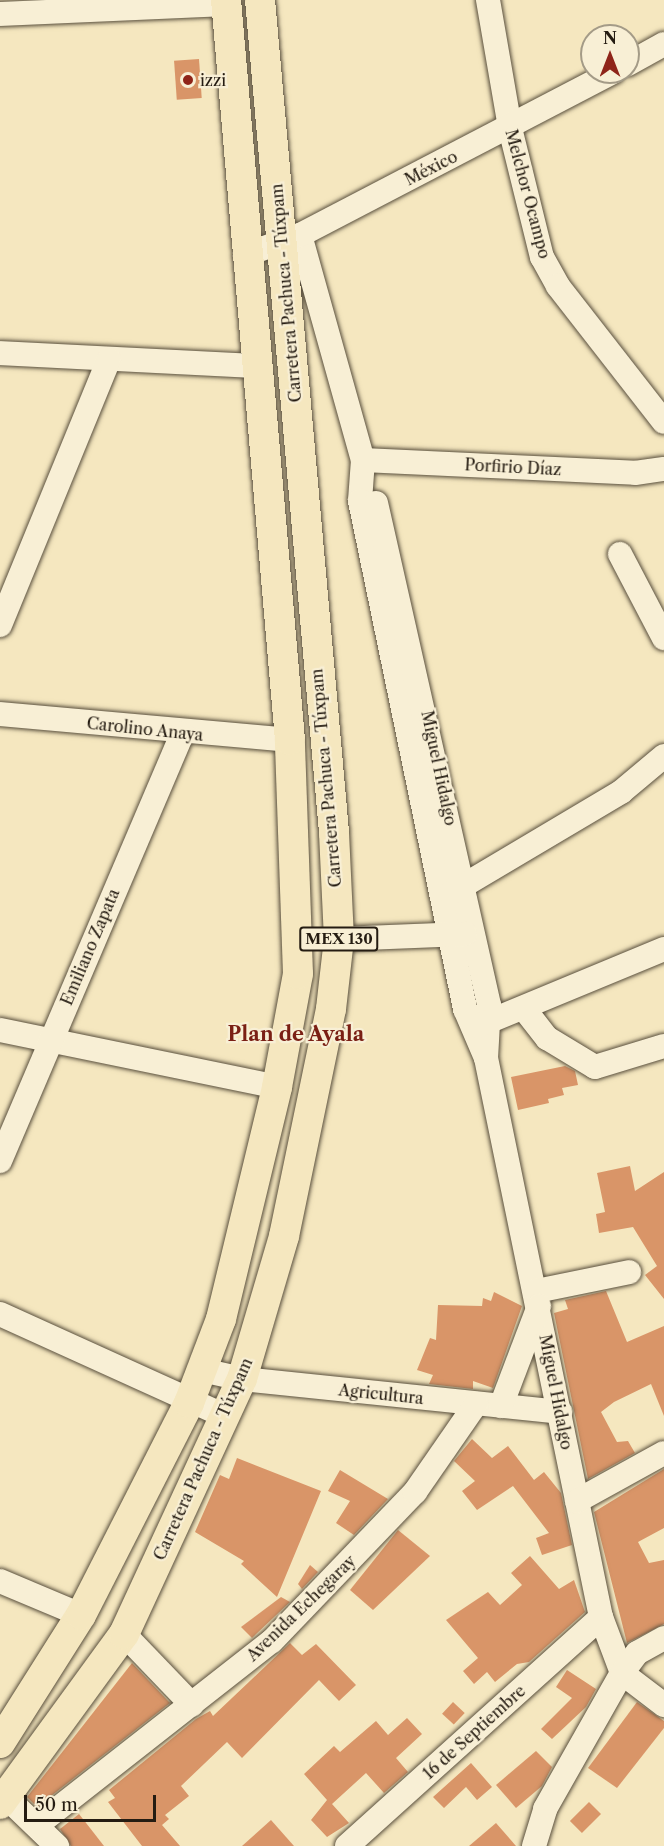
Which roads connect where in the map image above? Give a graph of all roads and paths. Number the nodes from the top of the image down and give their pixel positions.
1 (260, 0) edge
2 (488, 0) edge
3 (226, 2) edge
4 (0, 14) edge
5 (664, 44) edge
6 (640, 57) edge
7 (591, 84) edge
8 (510, 128) junction
9 (292, 239) junction
10 (245, 255) junction
11 (0, 353) edge
12 (109, 359) junction
13 (253, 366) junction
14 (664, 422) edge
15 (363, 460) junction
16 (664, 469) edge
17 (620, 554) dead end
18 (0, 625) edge
19 (664, 638) edge
20 (0, 714) edge
21 (182, 734) junction
22 (290, 740) junction
23 (664, 756) edge
24 (454, 892) junction
25 (463, 934) junction
26 (339, 939) junction
27 (664, 949) edge
28 (525, 1010) junction
29 (481, 1025) junction
30 (0, 1030) edge
31 (51, 1041) junction
32 (664, 1046) edge
33 (277, 1087) junction
34 (0, 1161) edge
35 (629, 1272) dead end
36 (537, 1299) junction
37 (0, 1314) edge
38 (202, 1370) junction
39 (242, 1379) junction
40 (189, 1403) junction
41 (476, 1404) junction
42 (501, 1406) junction
43 (560, 1412) junction
44 (225, 1416) junction
45 (664, 1453) edge
46 (577, 1501) junction
47 (0, 1581) edge
48 (81, 1614) junction
49 (600, 1617) junction
50 (124, 1634) junction
51 (664, 1638) edge
52 (622, 1673) junction
53 (192, 1705) junction
54 (664, 1705) edge
55 (0, 1743) edge
56 (3, 1800) edge
57 (37, 1825) junction
58 (57, 1846) edge
59 (347, 1846) edge
60 (534, 1846) edge

1 - 9 main road, Carretera Pachuca - Túxpam / MEX 130
2 - 8 street, Melchor Ocampo
3 - 4 street
3 - 10 main road, Carretera Pachuca - Túxpam / MEX 130
5 - 6 street
7 - 8 street, México
8 - 9 street, México
8 - 14 street, Melchor Ocampo
9 - 10 street, México
9 - 15 street, Miguel Hidalgo
9 - 26 main road, Carretera Pachuca - Túxpam / MEX 130
10 - 13 main road, Carretera Pachuca - Túxpam / MEX 130
11 - 12 street
12 - 13 street
12 - 18 street
13 - 22 main road, Carretera Pachuca - Túxpam / MEX 130
15 - 16 street, Porfirio Díaz
15 - 24 street, Miguel Hidalgo
17 - 19 street
20 - 21 street, Carolino Anaya
21 - 22 street, Carolino Anaya
21 - 31 street, Emiliano Zapata
22 - 33 main road, Carretera Pachuca - Túxpam / MEX 130
23 - 24 street
24 - 25 street, Miguel Hidalgo
25 - 26 street
25 - 29 street, Miguel Hidalgo
26 - 39 main road, Carretera Pachuca - Túxpam / MEX 130
27 - 28 street
28 - 29 street
28 - 32 street
29 - 36 street, Miguel Hidalgo
30 - 31 street
31 - 33 street
31 - 34 street, Emiliano Zapata
33 - 38 main road, Carretera Pachuca - Túxpam / MEX 130
35 - 36 street
36 - 42 street
36 - 43 street, Miguel Hidalgo
37 - 40 street
38 - 39 street, Agricultura
38 - 40 main road, Carretera Pachuca - Túxpam / MEX 130
39 - 41 street, Agricultura
39 - 44 main road, Carretera Pachuca - Túxpam / MEX 130
40 - 44 street
40 - 48 main road, Carretera Pachuca - Túxpam / MEX 130
41 - 42 street, Agricultura
41 - 53 street, Avenida Echegaray
42 - 43 street, Agricultura
43 - 46 street, Miguel Hidalgo
44 - 50 main road, Carretera Pachuca - Túxpam / MEX 130
45 - 46 street
46 - 49 street, Miguel Hidalgo
47 - 48 street
48 - 55 main road, Carretera Pachuca - Túxpam / MEX 130
49 - 52 street, Miguel Hidalgo
49 - 59 street, 16 de Septiembre
50 - 53 street
50 - 56 main road, Carretera Pachuca - Túxpam / MEX 130
51 - 52 street
52 - 54 street
52 - 60 street
53 - 57 street, Avenida Echegaray
56 - 57 street
57 - 58 street

